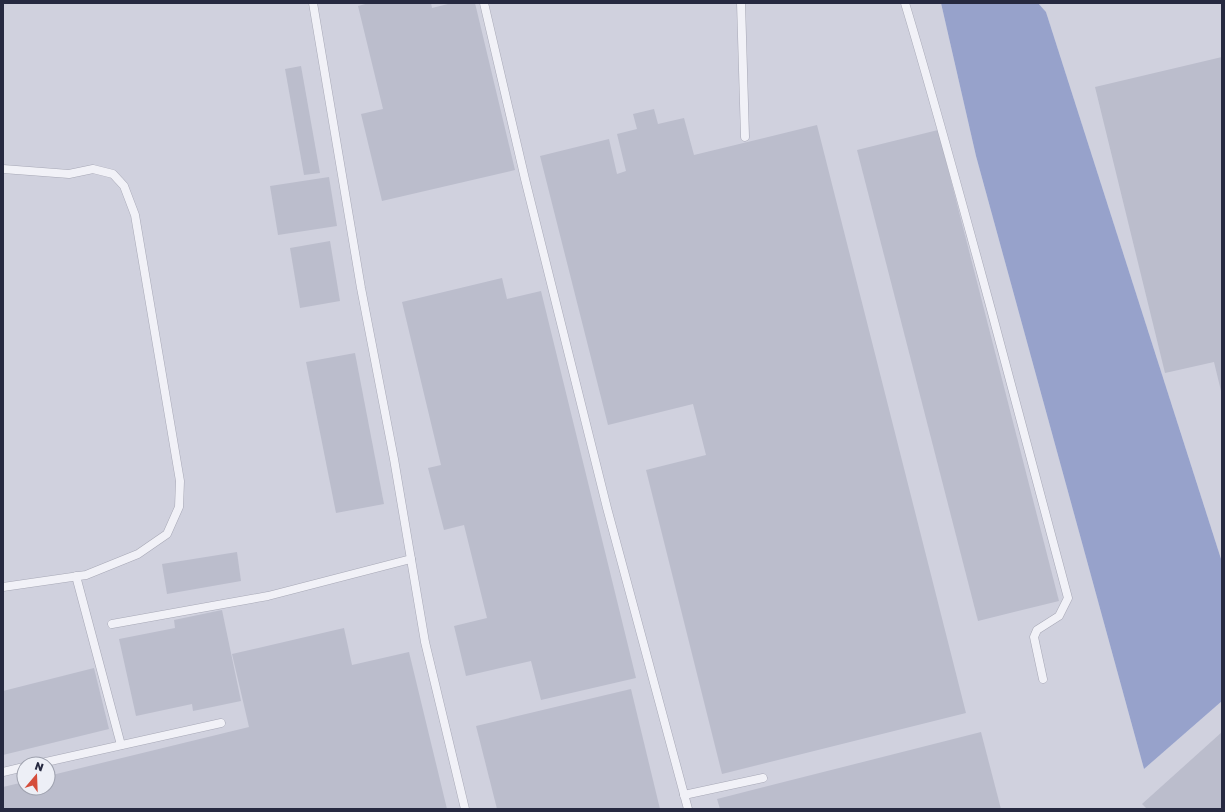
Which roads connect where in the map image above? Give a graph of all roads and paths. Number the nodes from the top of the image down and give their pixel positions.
1 (313, 3) edge
2 (484, 3) edge
3 (905, 3) edge
4 (741, 4) edge
5 (745, 136) dead end
6 (3, 170) edge
7 (411, 559) junction
8 (76, 576) junction
9 (3, 586) edge
10 (112, 624) dead end
11 (1043, 679) dead end
12 (221, 723) dead end
13 (121, 745) junction
14 (56, 760) edge
15 (16, 769) edge
16 (3, 772) edge
17 (763, 778) dead end
18 (684, 795) junction
19 (465, 809) edge
20 (688, 809) edge

1 - 7 lane
2 - 18 lane
3 - 11 lane
4 - 5 lane
6 - 8 lane
7 - 10 lane
7 - 19 lane
8 - 9 lane
8 - 13 lane
12 - 13 lane
13 - 14 lane
15 - 16 lane
17 - 18 lane
18 - 20 lane

